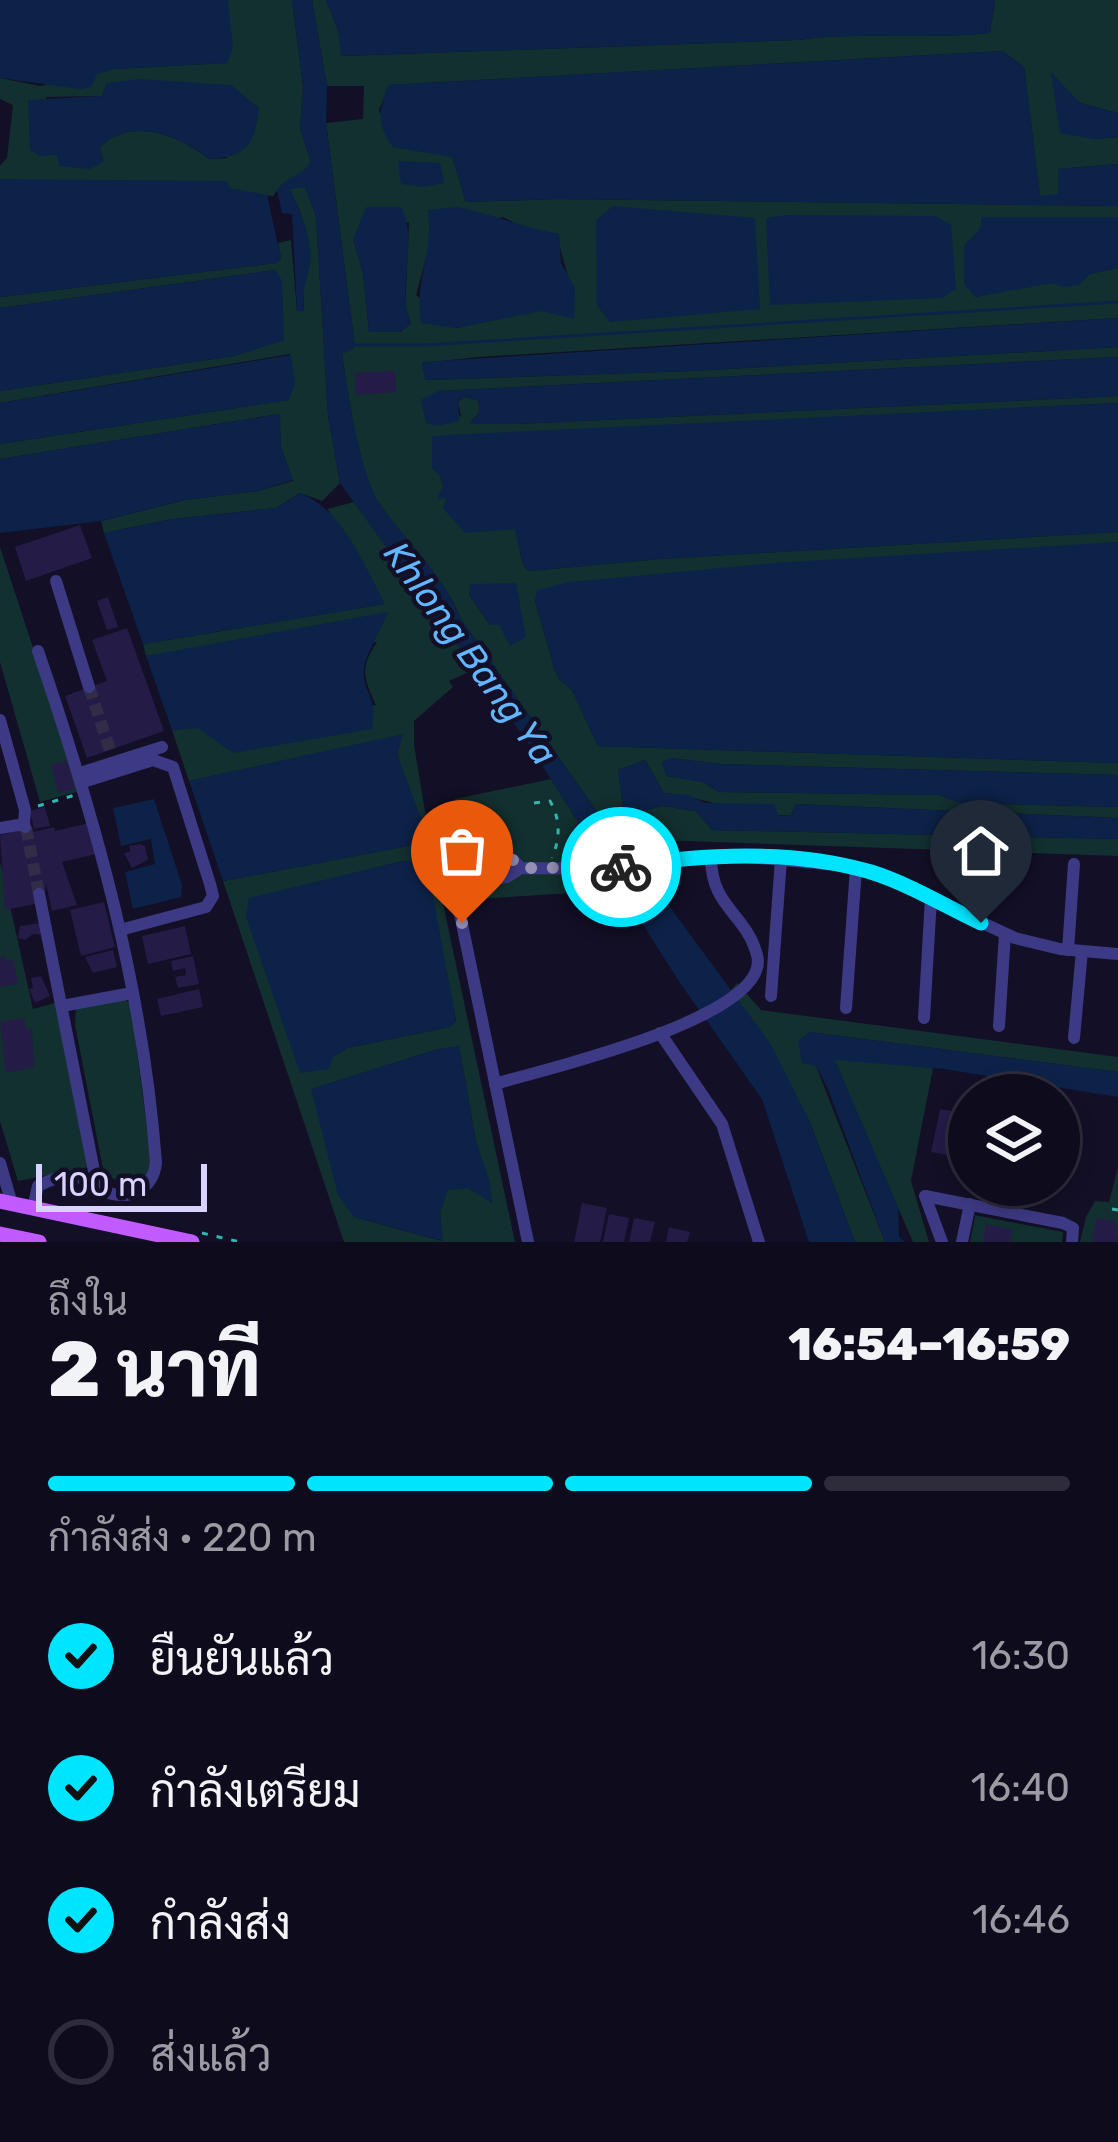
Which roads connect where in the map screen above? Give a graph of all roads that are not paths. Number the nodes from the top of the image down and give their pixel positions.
1 (56, 580) dead end
2 (38, 650) dead end
3 (89, 688) tunnel mouth
4 (0, 720) edge
5 (162, 747) dead end
6 (83, 782) junction
7 (440, 818) dead end
8 (0, 828) edge
9 (711, 857) junction
10 (449, 859) junction
11 (781, 860) junction
12 (1074, 864) dead end
13 (521, 868) junction
14 (856, 868) junction
15 (454, 883) junction
16 (39, 894) tunnel mouth
17 (931, 898) junction
18 (120, 930) junction
19 (1005, 934) junction
20 (1075, 951) junction
21 (1118, 954) edge
22 (132, 993) junction
23 (771, 996) dead end
24 (62, 1006) junction
25 (846, 1008) dead end
26 (924, 1018) dead end
27 (1000, 1026) dead end
28 (660, 1033) junction
29 (1075, 1038) dead end
30 (495, 1084) junction
31 (0, 1163) edge
32 (97, 1186) junction
33 (948, 1200) edge
34 (6, 1203) edge
35 (970, 1206) edge
36 (980, 1206) edge
37 (33, 1208) junction
38 (0, 1234) edge
39 (40, 1242) edge
40 (192, 1242) edge
41 (528, 1242) edge
42 (759, 1242) edge
43 (943, 1242) edge
44 (962, 1242) edge
45 (1072, 1242) edge

1 - 3 street
2 - 6 street
4 - 8 street
5 - 6 street
6 - 18 street
6 - 18 street
7 - 10 street
9 - 11 street
9 - 13 street
9 - 28 street
10 - 13 street
10 - 15 street
11 - 14 street
11 - 23 street
12 - 20 street
13 - 15 street
14 - 17 street
14 - 25 street
15 - 30 street
16 - 24 street
17 - 19 street
17 - 26 street
18 - 22 street
19 - 20 street
19 - 27 street
20 - 21 street
20 - 29 street
22 - 24 street
22 - 32 street
24 - 32 street
28 - 30 street
28 - 42 street
30 - 41 street
31 - 34 street
32 - 37 street
33 - 43 street
34 - 37 main road
35 - 44 street
36 - 45 street
37 - 40 main road
38 - 39 main road

